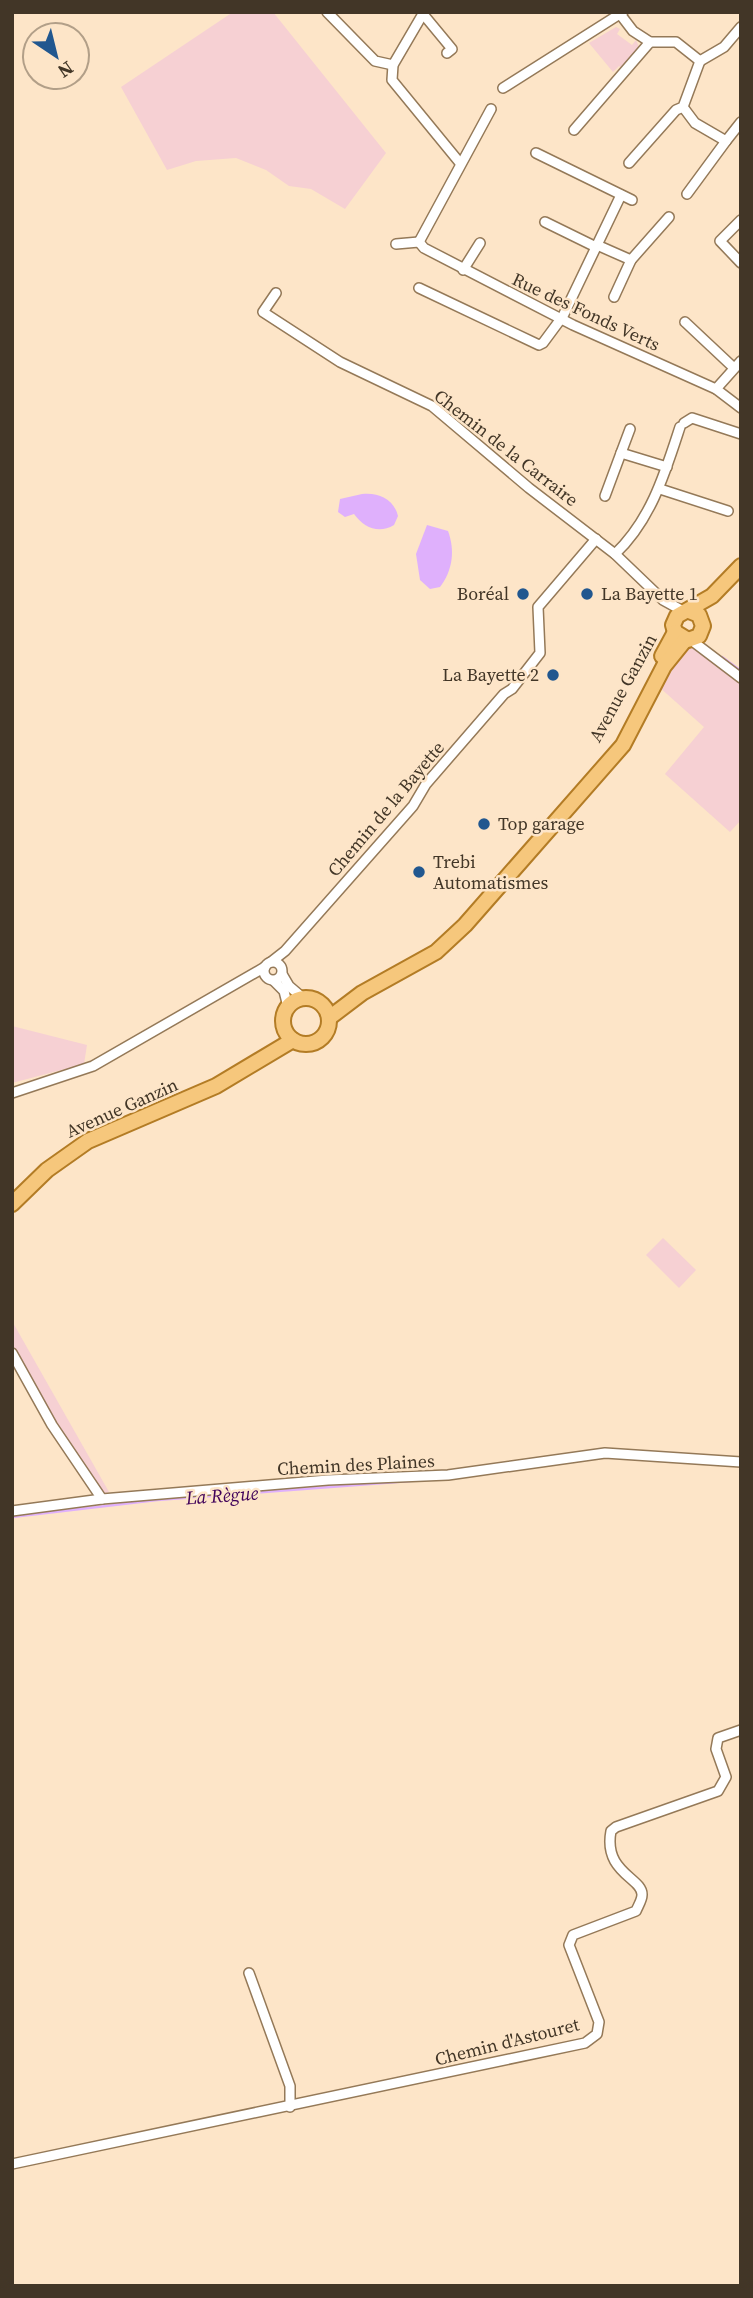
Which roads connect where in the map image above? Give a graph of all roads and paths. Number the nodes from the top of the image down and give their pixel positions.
1 (327, 12) edge
2 (424, 13) edge
3 (621, 13) edge
4 (741, 27) edge
5 (650, 42) junction
6 (447, 53) dead end
7 (700, 61) junction
8 (393, 65) junction
9 (503, 88) dead end
10 (683, 107) junction
11 (491, 109) dead end
12 (741, 122) edge
13 (574, 130) dead end
14 (726, 141) junction
15 (536, 153) dead end
16 (460, 163) junction
17 (629, 163) dead end
18 (687, 194) dead end
19 (621, 195) junction
20 (632, 200) dead end
21 (669, 217) dead end
22 (741, 220) edge
23 (545, 222) dead end
24 (419, 242) junction
25 (480, 243) dead end
26 (396, 244) dead end
27 (597, 246) junction
28 (631, 260) junction
29 (741, 262) edge
30 (463, 270) junction
31 (419, 288) dead end
32 (276, 293) dead end
33 (614, 297) dead end
34 (561, 318) junction
35 (685, 322) dead end
36 (737, 364) edge
37 (716, 389) junction
38 (741, 408) edge
39 (630, 429) dead end
40 (741, 433) edge
41 (621, 453) junction
42 (667, 467) junction
43 (660, 489) junction
44 (605, 496) dead end
45 (728, 511) dead end
46 (596, 539) junction
47 (615, 554) junction
48 (741, 566) edge
49 (688, 625) junction
50 (741, 678) edge
51 (273, 971) junction
52 (362, 993) junction
53 (303, 998) junction
54 (319, 1002) junction
55 (288, 1007) junction
56 (329, 1018) junction
57 (284, 1027) junction
58 (293, 1040) junction
59 (257, 1060) junction
60 (12, 1093) edge
61 (12, 1204) edge
62 (12, 1353) edge
63 (741, 1462) edge
64 (102, 1499) junction
65 (12, 1511) edge
66 (741, 1730) edge
67 (250, 1973) dead end
68 (290, 2107) junction
69 (12, 2164) edge

1 - 8 street
2 - 6 street
2 - 8 street
3 - 5 street
3 - 9 street
4 - 7 street
5 - 7 street
5 - 13 street
7 - 10 street
8 - 16 street
10 - 14 street
10 - 17 street
11 - 16 street
12 - 14 street
14 - 18 street
15 - 19 street
16 - 24 street
19 - 20 street
19 - 27 street
21 - 28 street
22 - 29 street
23 - 27 street
24 - 26 street
24 - 30 street, Rue des Fonds Verts
25 - 30 street
27 - 28 street
27 - 34 street
28 - 33 street
30 - 34 street, Rue des Fonds Verts
31 - 34 street
32 - 46 street, Chemin de la Carraire
34 - 37 street, Rue des Fonds Verts
35 - 36 street
36 - 37 street
37 - 38 street, Rue des Fonds Verts
39 - 41 street
40 - 42 street
41 - 42 street
41 - 44 street
42 - 43 street
43 - 45 street
43 - 47 street
46 - 47 street, Chemin de la Carraire
46 - 51 street, Chemin de la Bayette
47 - 49 street, Chemin de la Carraire
48 - 49 main road, Avenue Ganzin
49 - 50 street, Chemin de la Carraire
49 - 52 main road, Avenue Ganzin
51 - 53 street
51 - 55 street
51 - 60 street
52 - 54 main road, Avenue Ganzin
52 - 56 main road, Avenue Ganzin
53 - 54 main road
53 - 55 main road
54 - 56 main road
55 - 57 main road
56 - 58 main road
57 - 58 main road
57 - 59 main road, Avenue Ganzin
58 - 59 main road, Avenue Ganzin
59 - 61 main road, Avenue Ganzin
62 - 64 street
63 - 64 street, Chemin des Plaines
64 - 65 street, Chemin des Plaines
66 - 68 street, Chemin d'Astouret
67 - 68 street
68 - 69 street, Chemin d'Astouret

